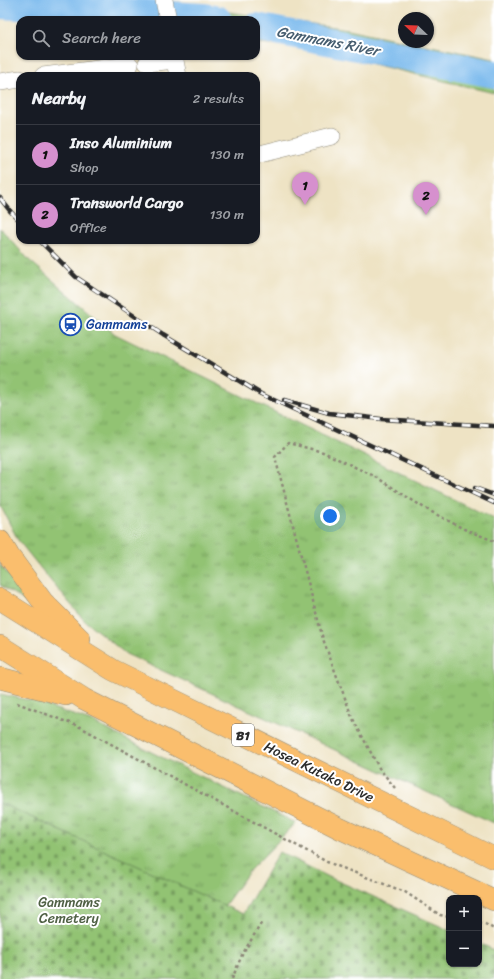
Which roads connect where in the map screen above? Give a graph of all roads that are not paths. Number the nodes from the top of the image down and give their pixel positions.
1 (164, 0) edge
2 (167, 16) edge
3 (147, 63) dead end
4 (176, 64) edge
5 (130, 65) dead end
6 (75, 72) edge
7 (16, 80) edge
8 (0, 82) edge
9 (332, 136) dead end
10 (260, 154) edge
11 (0, 541) edge
12 (0, 599) edge
13 (0, 646) edge
14 (113, 670) junction
15 (0, 678) edge
16 (84, 699) junction
17 (494, 858) edge
18 (494, 900) edge

1 - 2 lane
3 - 4 lane
5 - 6 lane
7 - 8 lane
9 - 10 lane
11 - 14 main road
12 - 14 main road, Hosea Kutako Drive / B1
13 - 16 main road
14 - 17 main road, Hosea Kutako Drive / B1
15 - 16 main road
16 - 18 main road

